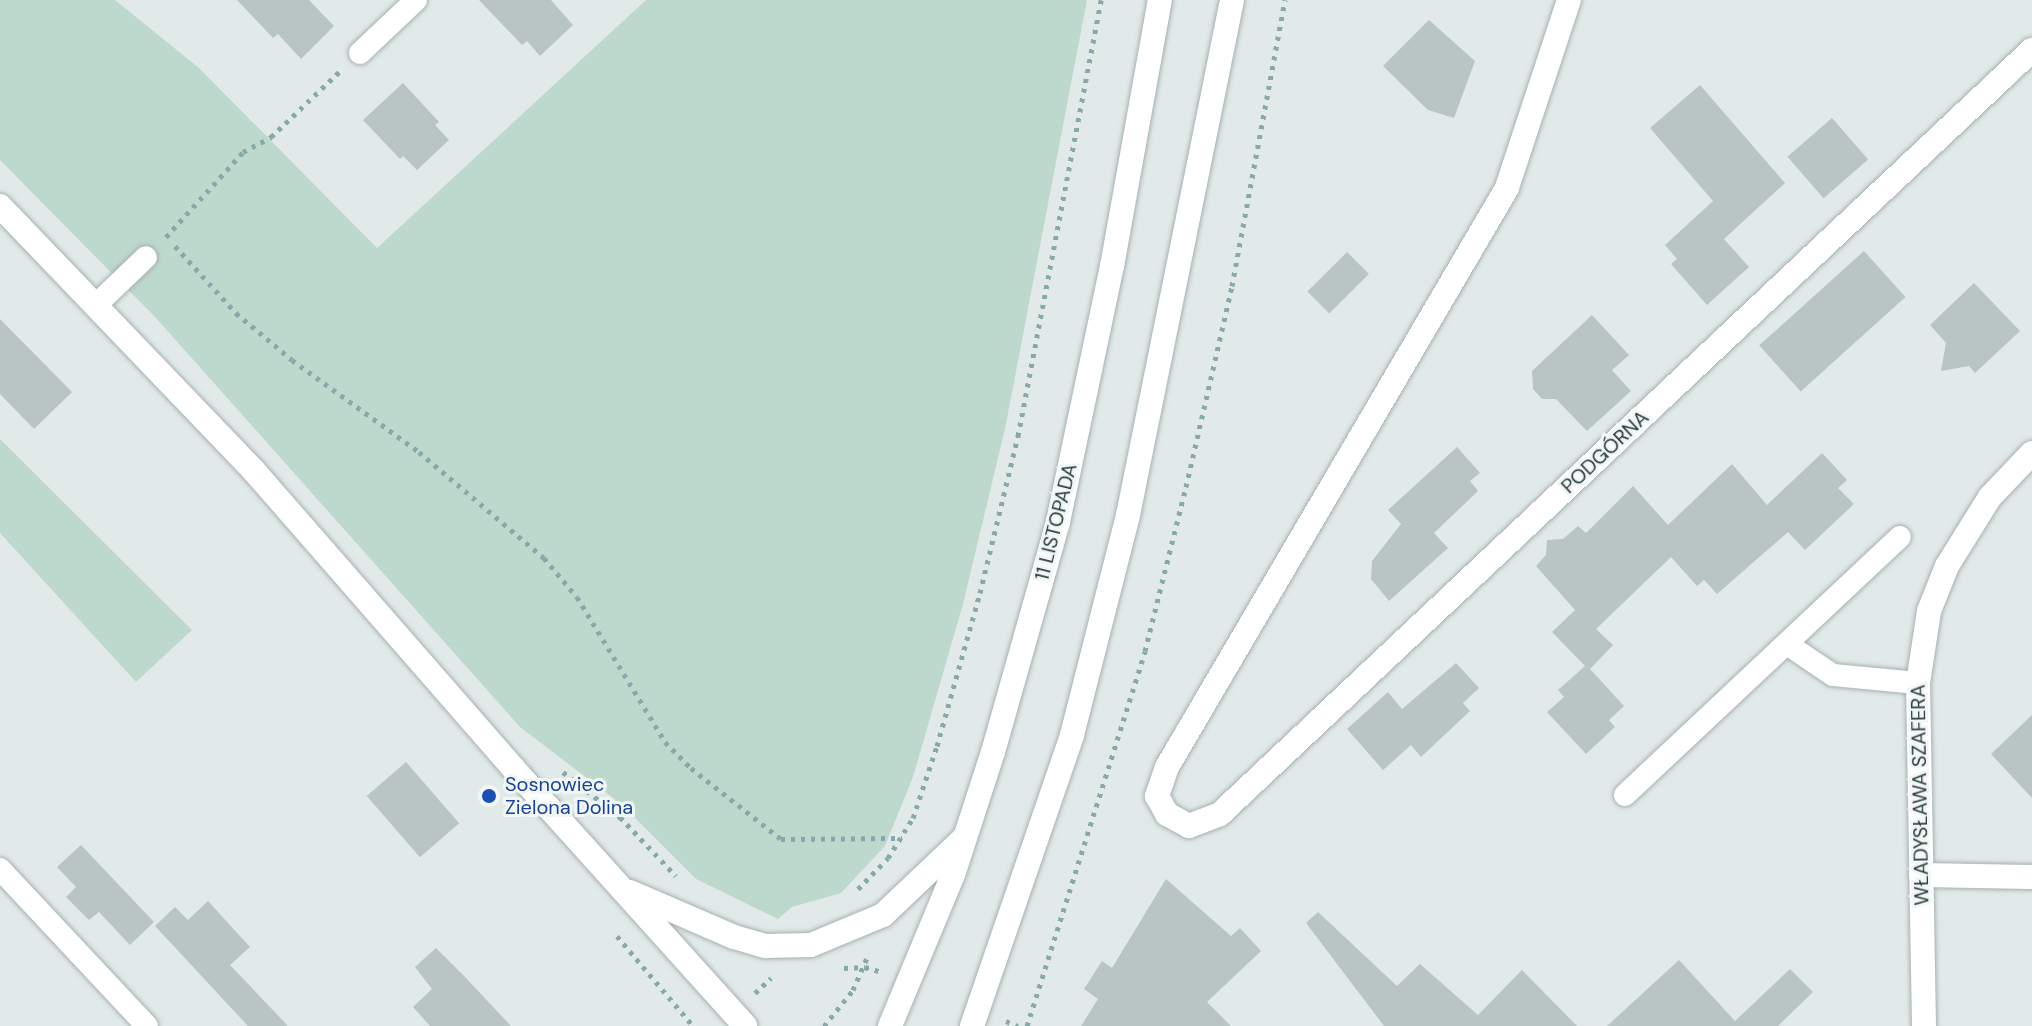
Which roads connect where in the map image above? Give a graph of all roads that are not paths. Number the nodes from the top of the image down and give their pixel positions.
1 (1160, 0) edge
2 (1232, 0) edge
3 (1569, 0) edge
4 (405, 4) edge
5 (2032, 50) edge
6 (360, 53) road end
7 (0, 206) edge
8 (146, 257) dead end
9 (96, 305) junction
10 (2032, 453) edge
11 (1900, 537) dead end
12 (1787, 644) junction
13 (1918, 683) junction
14 (1625, 795) dead end
15 (964, 838) junction
16 (0, 869) edge
17 (1921, 875) junction
18 (2032, 877) edge
19 (624, 889) junction
20 (147, 1026) edge
21 (745, 1026) edge
22 (890, 1026) edge
23 (972, 1026) edge
24 (1924, 1026) edge

1 - 15 street, 11 LISTOPADA
2 - 23 street
3 - 5 street, PODGÓRNA
4 - 6 lane
7 - 9 street
8 - 9 lane
9 - 19 street
10 - 13 street, WŁADYSŁAWA SZAFERA
11 - 12 lane
12 - 13 lane
12 - 14 lane
13 - 17 street, WŁADYSŁAWA SZAFERA
15 - 19 street
15 - 22 street, 11 LISTOPADA
16 - 20 lane
17 - 18 street
17 - 24 street, WŁADYSŁAWA SZAFERA
19 - 21 street

